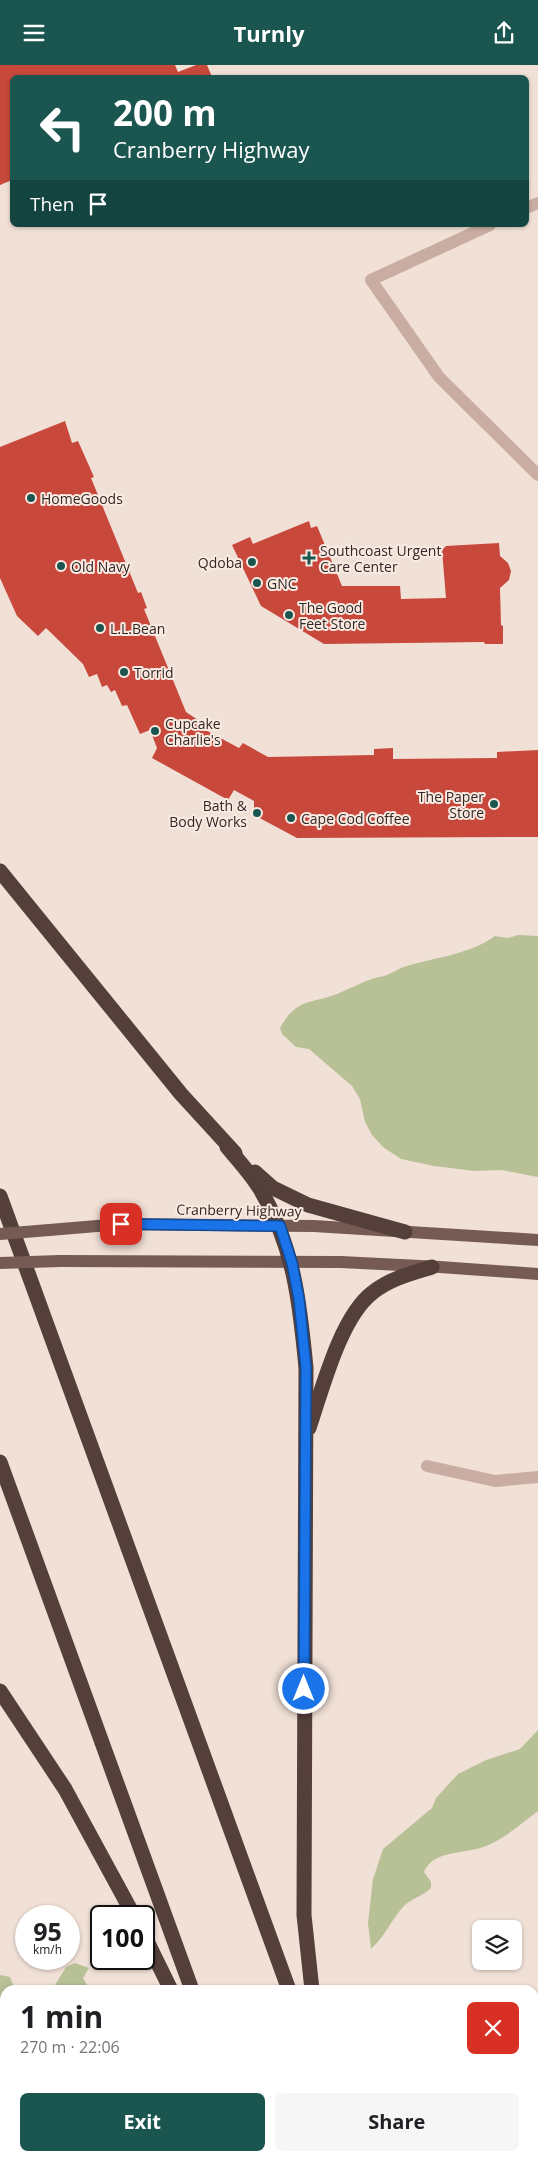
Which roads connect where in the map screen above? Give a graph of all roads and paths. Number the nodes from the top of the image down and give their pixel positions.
1 (486, 227) edge
2 (538, 475) edge
3 (0, 871) edge
4 (227, 1147) junction
5 (0, 1196) edge
6 (280, 1226) junction
7 (405, 1232) junction
8 (0, 1234) edge
9 (538, 1240) edge
10 (0, 1263) edge
11 (292, 1263) junction
12 (432, 1267) junction
13 (538, 1274) edge
14 (306, 1439) junction
15 (0, 1462) edge
16 (427, 1467) dead end
17 (538, 1477) edge
18 (0, 1691) edge
19 (128, 1905) edge
20 (155, 1957) edge
21 (169, 1985) edge
22 (190, 1985) edge
23 (287, 1985) edge
24 (311, 1985) edge

1 - 2 street
3 - 4 highway
4 - 6 highway
4 - 7 highway
5 - 23 highway
6 - 7 main road, Cranberry Highway
6 - 8 main road, Cranberry Highway, bridge
6 - 11 highway
7 - 9 main road, Cranberry Highway
10 - 11 main road, bridge
11 - 12 main road
11 - 14 highway
12 - 13 main road
12 - 14 highway
14 - 24 highway
15 - 22 highway
16 - 17 street
18 - 19 highway
20 - 21 highway

